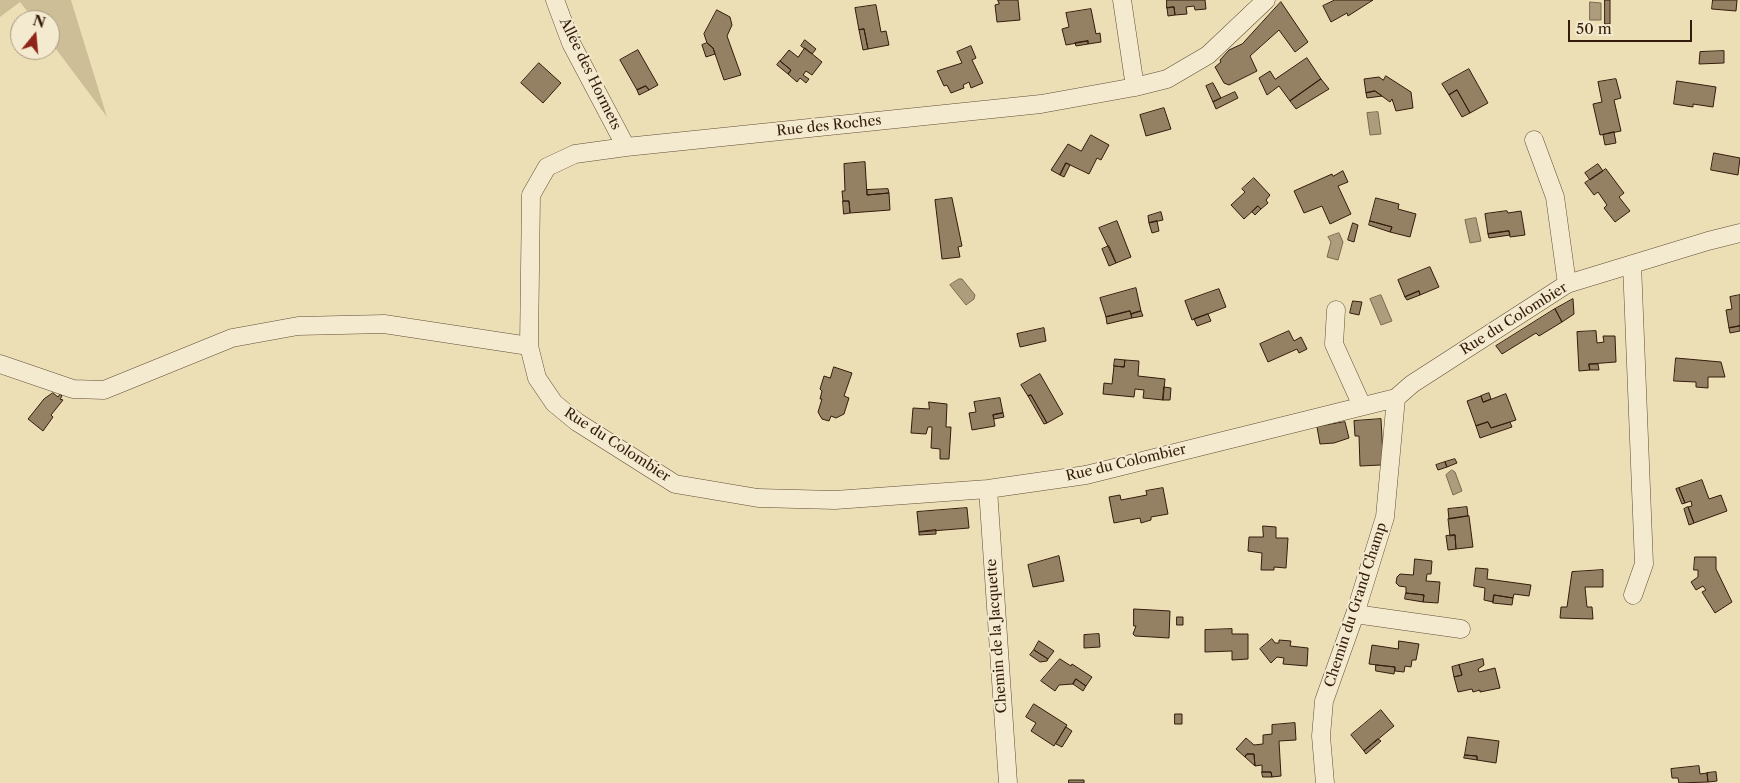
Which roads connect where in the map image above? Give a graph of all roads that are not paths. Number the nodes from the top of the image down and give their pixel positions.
1 (555, 0) edge
2 (1122, 0) edge
3 (1266, 0) edge
4 (1135, 87) junction
5 (1534, 140) dead end
6 (626, 147) junction
7 (1740, 233) edge
8 (1632, 264) junction
9 (1567, 284) junction
10 (1336, 310) dead end
11 (529, 346) junction
12 (0, 364) edge
13 (1396, 398) junction
14 (1362, 406) junction
15 (988, 488) junction
16 (1633, 595) dead end
17 (1355, 614) junction
18 (1461, 629) dead end
19 (1008, 783) edge
20 (1325, 783) edge

1 - 6 street, Allée des Hormets
2 - 4 street
3 - 4 street, Rue des Roches
4 - 6 street, Rue des Roches
5 - 9 street
6 - 11 street, Rue des Roches
7 - 8 street, Rue du Colombier
8 - 9 street, Rue du Colombier
8 - 16 street
9 - 13 street, Rue du Colombier
10 - 14 street
11 - 12 street
11 - 15 street, Rue du Colombier
13 - 14 street, Rue du Colombier
13 - 17 street, Chemin du Grand Champ
14 - 15 street, Rue du Colombier
15 - 19 street, Chemin de la Jacquette
17 - 18 street
17 - 20 street, Chemin du Grand Champ

